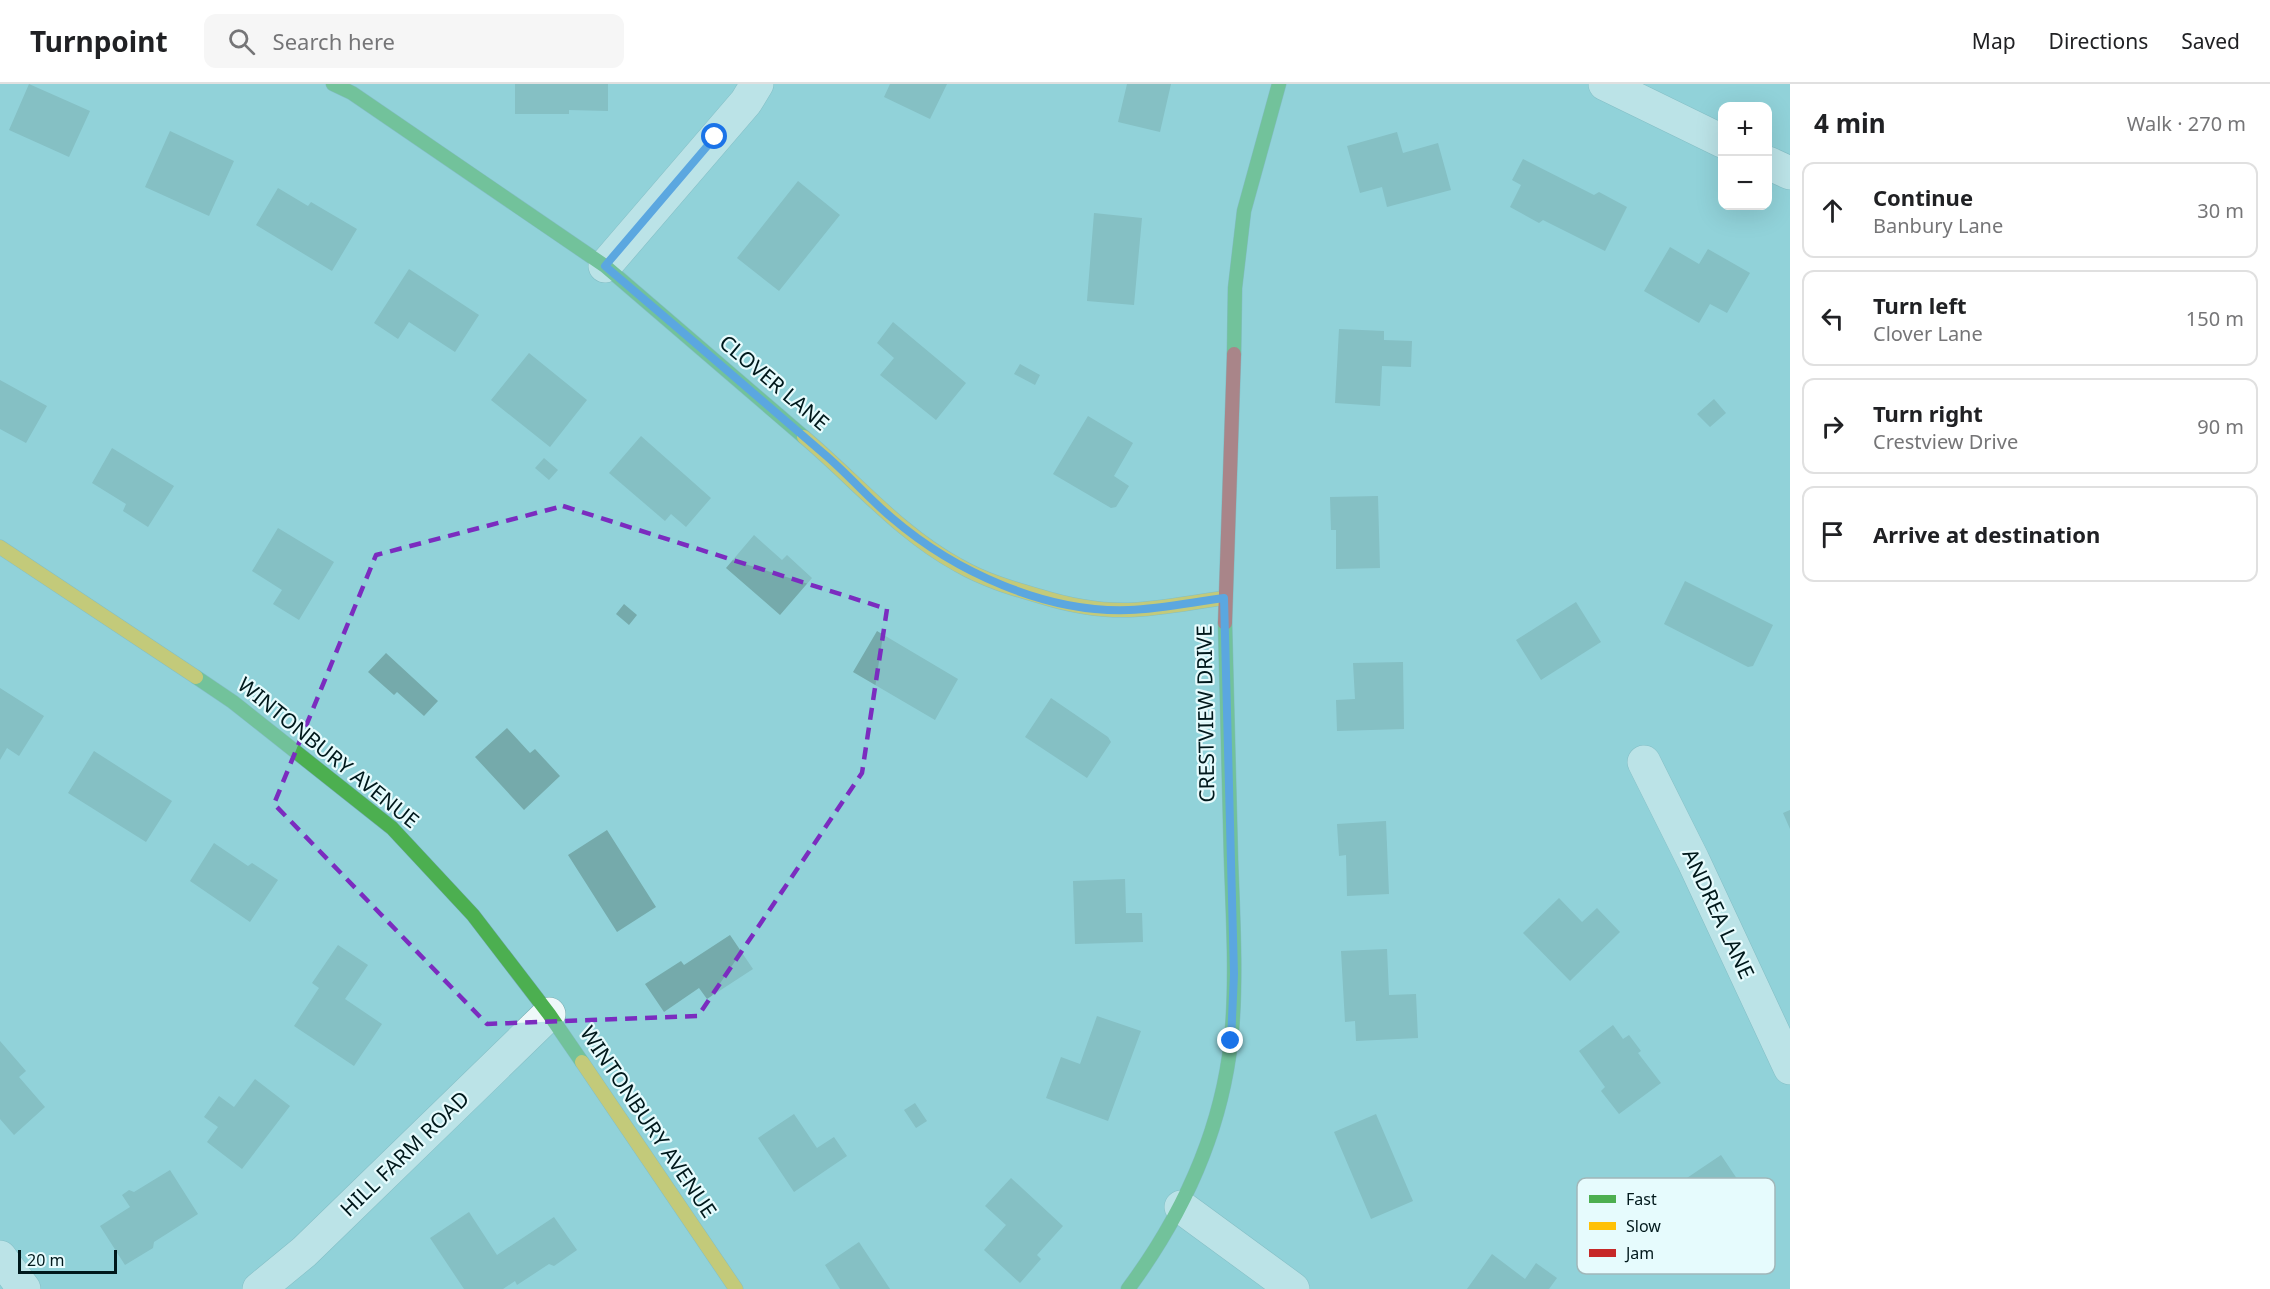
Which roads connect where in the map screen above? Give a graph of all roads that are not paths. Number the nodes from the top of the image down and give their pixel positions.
1 (333, 84) edge
2 (757, 84) edge
3 (1279, 84) edge
4 (1605, 84) edge
5 (1718, 139) edge
6 (1772, 164) edge
7 (1790, 173) edge
8 (605, 266) junction
9 (0, 548) edge
10 (1224, 598) junction
11 (1644, 762) dead end
12 (549, 1014) junction
13 (1790, 1068) edge
14 (1181, 1207) junction
15 (0, 1257) edge
16 (24, 1289) edge
17 (259, 1289) edge
18 (736, 1289) edge
19 (1128, 1289) edge
20 (1293, 1289) edge

1 - 8 street, CLOVER LANE
2 - 8 street
3 - 10 street, CRESTVIEW DRIVE
4 - 5 street
6 - 7 street
8 - 10 street, CLOVER LANE
9 - 12 street, WINTONBURY AVENUE
10 - 14 street, CRESTVIEW DRIVE
11 - 13 street, ANDREA LANE
12 - 17 street, HILL FARM ROAD
12 - 18 street, WINTONBURY AVENUE
14 - 19 street, CRESTVIEW DRIVE
14 - 20 street
15 - 16 street

